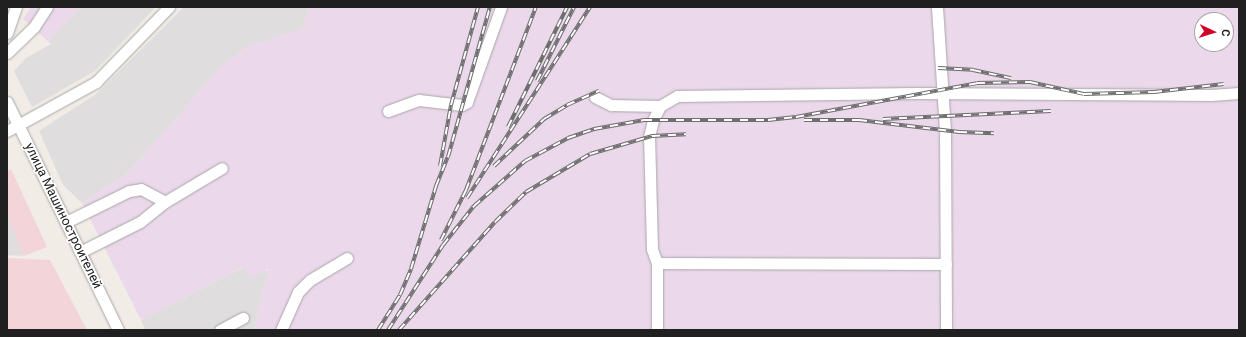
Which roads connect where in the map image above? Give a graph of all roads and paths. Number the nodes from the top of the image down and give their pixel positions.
1 (16, 7) edge
2 (47, 7) edge
3 (169, 7) edge
4 (501, 7) edge
5 (937, 7) edge
6 (7, 33) edge
7 (7, 53) edge
8 (1239, 93) edge
9 (943, 94) junction
10 (594, 97) dead end
11 (7, 102) edge
12 (660, 106) junction
13 (388, 111) dead end
14 (18, 126) junction
15 (7, 131) edge
16 (222, 168) dead end
17 (165, 202) junction
18 (66, 222) junction
19 (80, 252) junction
20 (347, 258) dead end
21 (658, 263) junction
22 (946, 264) junction
23 (243, 318) dead end
24 (118, 330) edge
25 (220, 330) edge
26 (281, 330) edge
27 (657, 330) edge
28 (946, 330) edge

1 - 6 street
2 - 7 street
3 - 14 street
4 - 13 street
5 - 9 street
8 - 9 street
9 - 12 street
9 - 22 street
10 - 12 street
11 - 14 street, улица Машиностроителей
12 - 21 street
14 - 15 street
14 - 18 street, улица Машиностроителей
16 - 17 street
17 - 18 street
17 - 19 street
18 - 19 street, улица Машиностроителей
19 - 24 street, улица Машиностроителей
20 - 26 street
21 - 22 street
21 - 27 street
22 - 28 street
23 - 25 street

